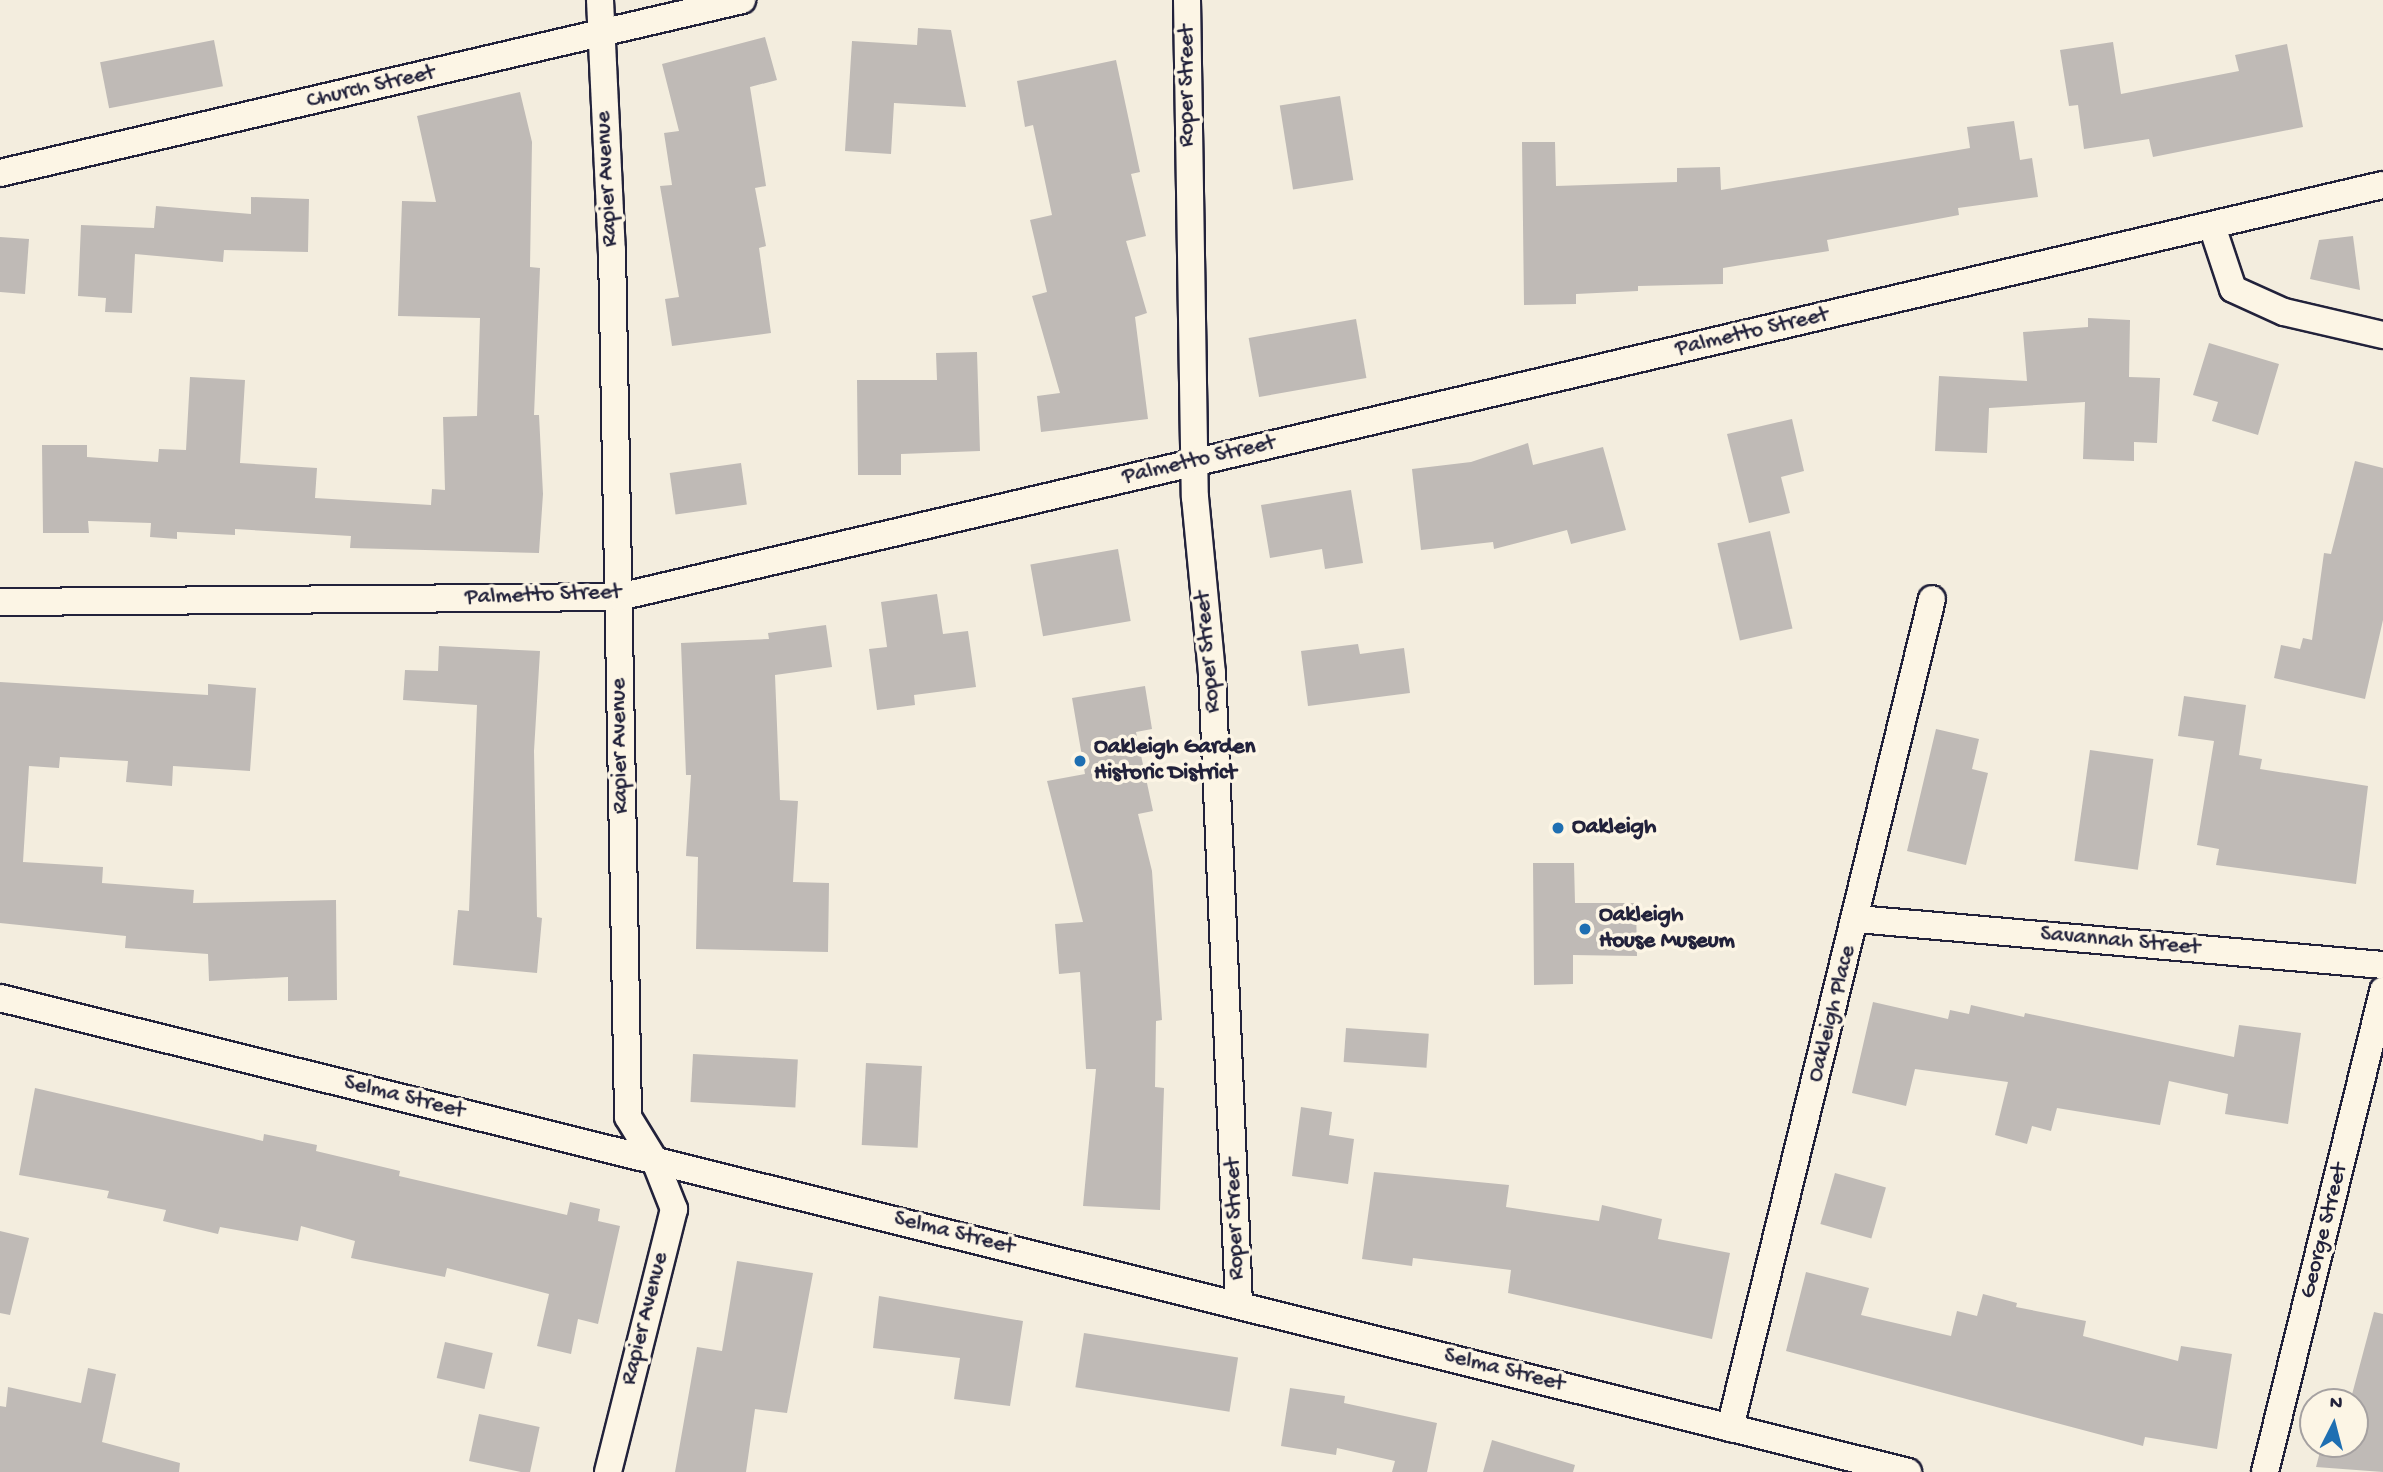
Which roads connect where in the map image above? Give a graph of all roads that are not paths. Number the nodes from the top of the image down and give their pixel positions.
1 (600, 0) edge
2 (742, 0) edge
3 (1188, 0) edge
4 (601, 35) junction
5 (0, 173) edge
6 (2383, 184) edge
7 (2212, 226) junction
8 (2383, 335) edge
9 (1194, 463) junction
10 (619, 597) junction
11 (1932, 599) dead end
12 (0, 602) edge
13 (1857, 919) junction
14 (2383, 965) edge
15 (2383, 990) edge
16 (0, 998) edge
17 (655, 1161) junction
18 (1239, 1304) junction
19 (1730, 1428) junction
20 (608, 1472) edge
21 (1908, 1472) edge
22 (2265, 1472) edge

1 - 4 street, Rapier Avenue
2 - 4 street, Church Street
3 - 9 street, Roper Street
4 - 5 street, Church Street
4 - 10 street, Rapier Avenue
6 - 7 street, Palmetto Street
7 - 8 street
7 - 9 street, Palmetto Street
9 - 10 street, Palmetto Street
9 - 18 street, Roper Street
10 - 12 street, Palmetto Street
10 - 17 street, Rapier Avenue
11 - 13 street, Oakleigh Place
13 - 14 street, Savannah Street
13 - 19 street, Oakleigh Place
15 - 22 street, George Street
16 - 17 street, Selma Street
17 - 18 street, Selma Street
17 - 20 street, Rapier Avenue
18 - 19 street, Selma Street
19 - 21 street, Selma Street

